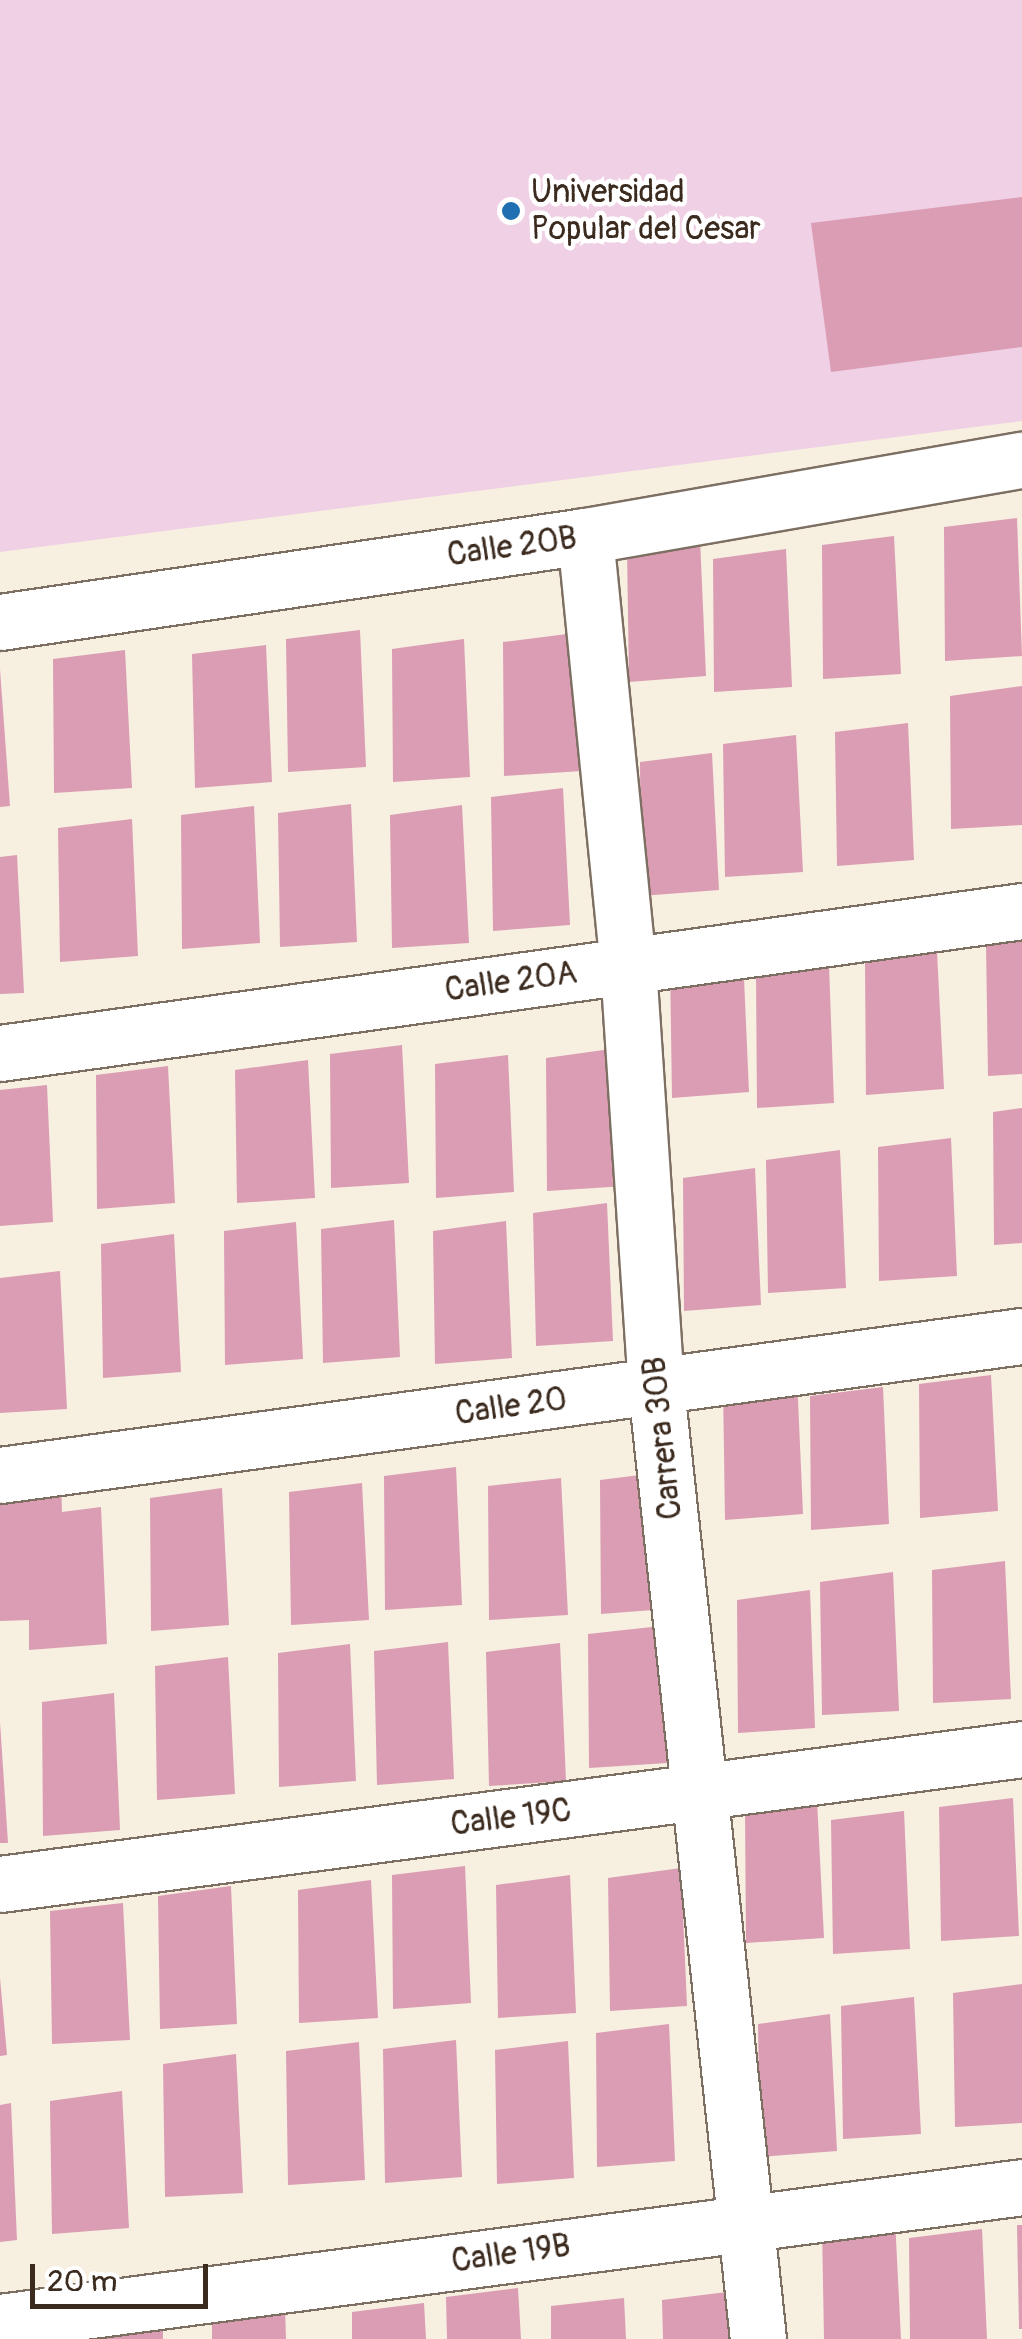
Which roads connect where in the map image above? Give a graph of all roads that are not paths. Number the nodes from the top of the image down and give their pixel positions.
1 (1022, 460) edge
2 (584, 536) junction
3 (0, 622) edge
4 (1022, 911) edge
5 (628, 966) junction
6 (0, 1054) edge
7 (1022, 1336) edge
8 (656, 1388) junction
9 (0, 1475) edge
10 (1022, 1750) edge
11 (702, 1793) junction
12 (0, 1884) edge
13 (1022, 2187) edge
14 (744, 2224) junction
15 (0, 2322) edge
16 (758, 2339) edge

1 - 2 street, Calle 20B
2 - 3 street, Calle 20B
2 - 5 street, Carrera 30B
4 - 5 street, Calle 20A
5 - 6 street, Calle 20A
5 - 8 street, Carrera 30B
7 - 8 street, Calle 20
8 - 9 street, Calle 20
8 - 11 street, Carrera 30B
10 - 11 street, Calle 19C
11 - 12 street, Calle 19C
11 - 14 street, Carrera 30B
13 - 14 street, Calle 19B
14 - 15 street, Calle 19B
14 - 16 street, Carrera 30B

